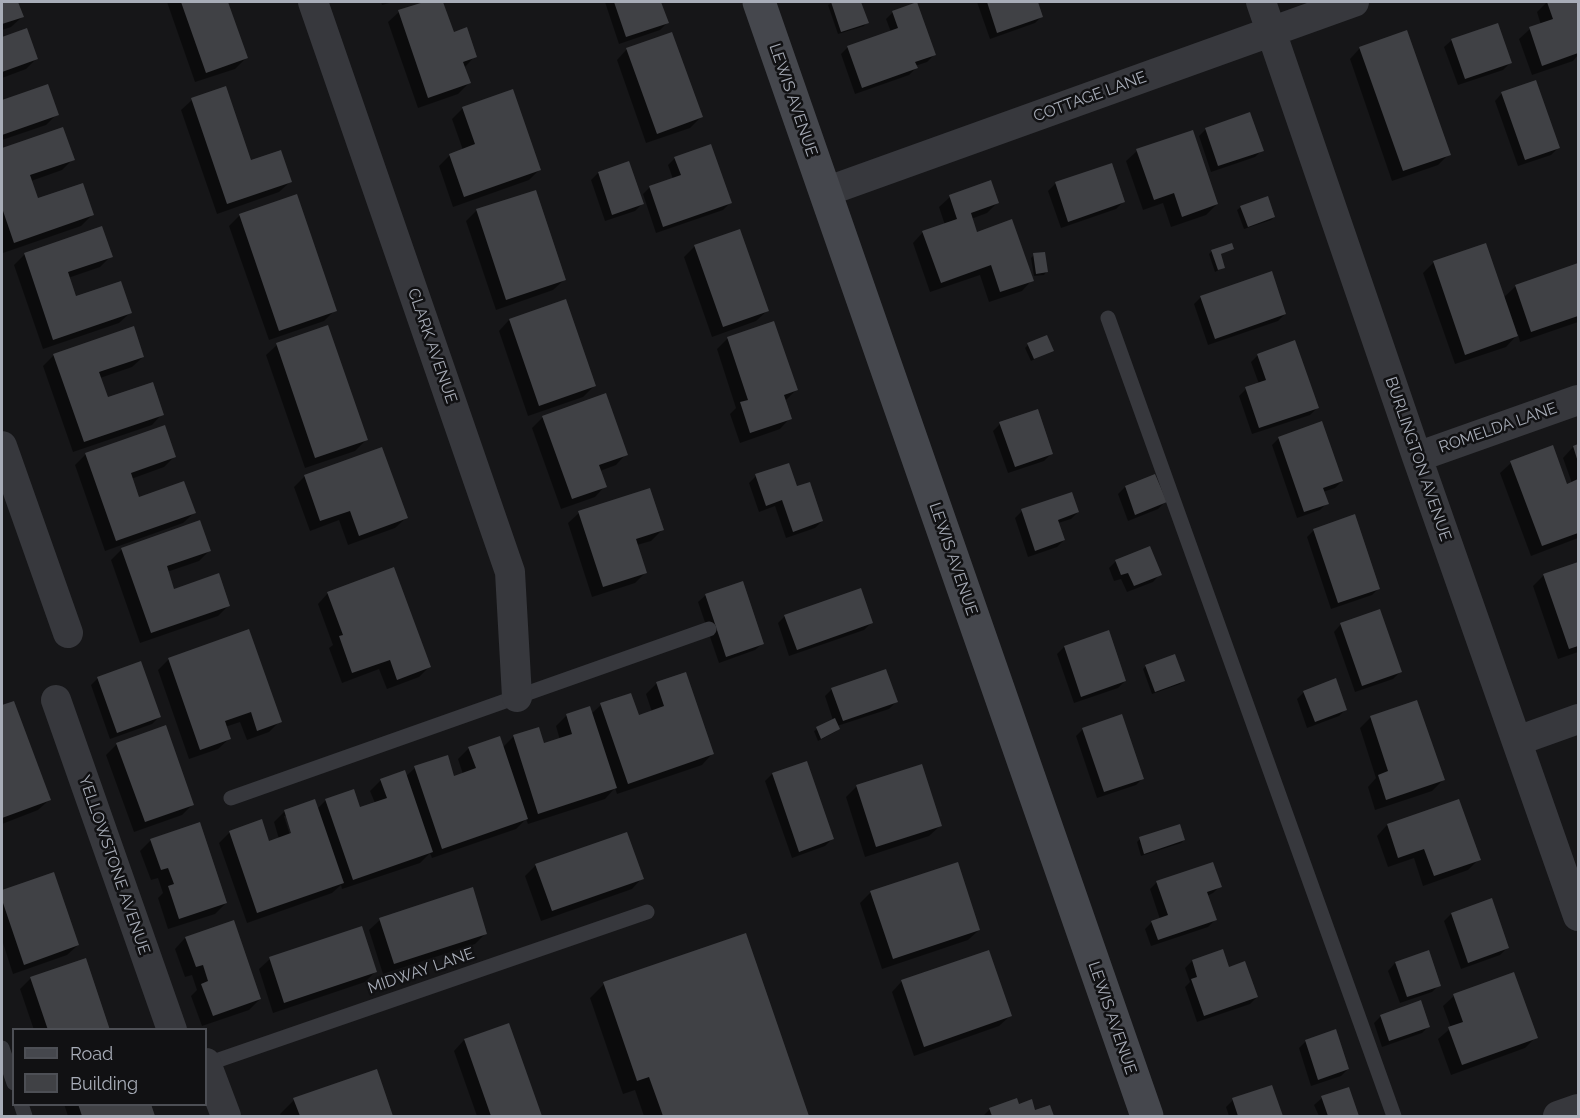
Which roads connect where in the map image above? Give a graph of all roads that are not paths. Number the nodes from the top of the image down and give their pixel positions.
1 (313, 2) edge
2 (759, 2) edge
3 (1261, 2) edge
4 (1354, 2) edge
5 (1272, 31) junction
6 (825, 192) junction
7 (1108, 318) dead end
8 (1578, 400) edge
9 (2, 446) edge
10 (1417, 457) junction
11 (709, 629) dead end
12 (68, 633) dead end
13 (517, 697) junction
14 (56, 700) dead end
15 (1578, 719) edge
16 (1517, 741) junction
17 (231, 798) dead end
18 (646, 912) dead end
19 (1578, 916) edge
20 (172, 1028) edge
21 (2, 1048) edge
22 (207, 1063) edge
23 (207, 1066) edge
24 (12, 1077) edge
25 (1578, 1109) edge
26 (226, 1116) edge
27 (1147, 1116) edge
28 (1394, 1116) edge
29 (1558, 1116) edge

1 - 13 street, CLARK AVENUE
2 - 6 street, LEWIS AVENUE
3 - 5 street, BURLINGTON AVENUE
4 - 5 street, COTTAGE LANE
5 - 6 street, COTTAGE LANE
5 - 10 street, BURLINGTON AVENUE
6 - 27 street, LEWIS AVENUE
7 - 28 lane
8 - 10 street, ROMELDA LANE
9 - 12 street
10 - 16 street, BURLINGTON AVENUE
11 - 13 lane
13 - 17 lane
14 - 20 street, YELLOWSTONE AVENUE
15 - 16 street
16 - 19 street, BURLINGTON AVENUE
18 - 22 lane, MIDWAY LANE
21 - 24 lane
23 - 26 street
25 - 29 street

